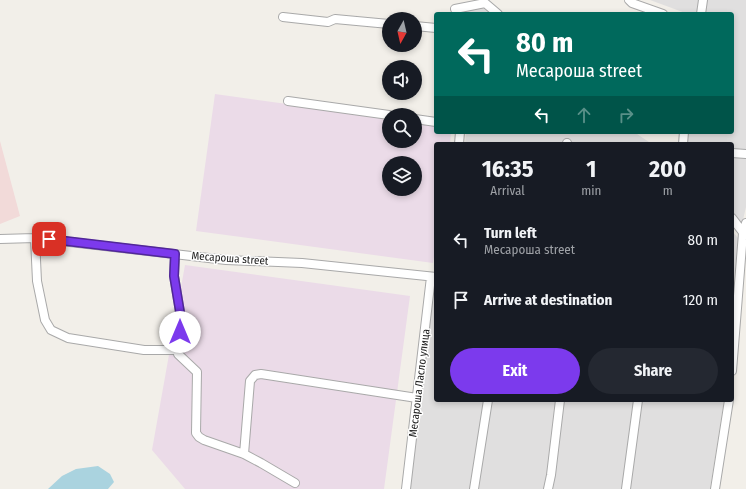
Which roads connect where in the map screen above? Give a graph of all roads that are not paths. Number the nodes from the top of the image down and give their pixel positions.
1 (453, 0) edge
2 (629, 0) edge
3 (703, 0) edge
4 (455, 11) edge
5 (496, 12) edge
6 (657, 12) edge
7 (701, 12) edge
8 (283, 17) dead end
9 (382, 23) edge
10 (422, 27) edge
11 (434, 28) edge
12 (288, 101) dead end
13 (382, 114) edge
14 (422, 120) edge
15 (434, 122) edge
16 (734, 153) edge
17 (746, 154) edge
18 (734, 221) edge
19 (746, 222) edge
20 (745, 235) edge
21 (35, 238) junction
22 (0, 239) edge
23 (175, 254) junction
24 (434, 277) edge
25 (178, 350) junction
26 (734, 350) edge
27 (417, 398) junction
28 (488, 402) edge
29 (560, 402) edge
30 (638, 402) edge
31 (729, 402) edge
32 (244, 454) junction
33 (294, 483) dead end
34 (406, 489) edge
35 (474, 489) edge
36 (548, 489) edge
37 (626, 489) edge
38 (715, 489) edge

1 - 4 street
2 - 6 street
3 - 7 street
4 - 5 street
8 - 9 street
10 - 11 street
12 - 13 street
14 - 15 street
16 - 17 street
18 - 20 street
19 - 20 street
20 - 26 street
21 - 22 street, Месароша street
21 - 23 street, Месароша street
21 - 25 street
23 - 24 street, Месароша street
23 - 25 street
24 - 27 street, Месароша Ласло улица
25 - 32 street
27 - 32 street
27 - 34 street, Месароша Ласло улица
28 - 35 street
29 - 36 street
30 - 37 street
31 - 38 street
32 - 33 street

